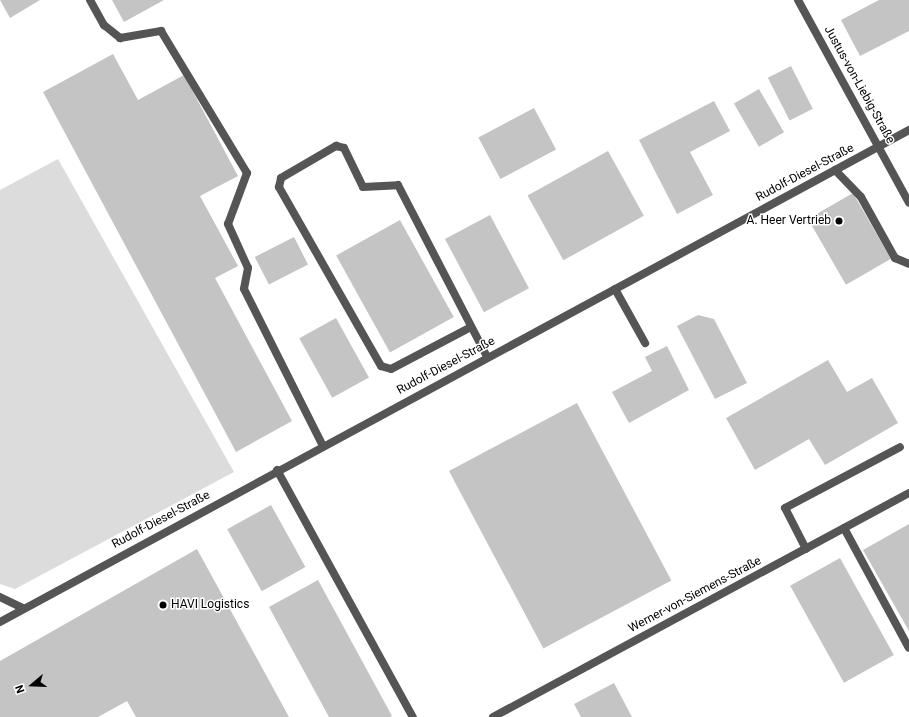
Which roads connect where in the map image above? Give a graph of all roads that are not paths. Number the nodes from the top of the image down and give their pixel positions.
1 (90, 0) edge
2 (798, 0) edge
3 (909, 130) edge
4 (880, 146) junction
5 (835, 170) junction
6 (909, 203) edge
7 (909, 264) edge
8 (615, 289) junction
9 (471, 327) junction
10 (645, 343) dead end
11 (488, 357) junction
12 (323, 446) junction
13 (900, 447) dead end
14 (277, 470) junction
15 (909, 493) edge
16 (844, 528) junction
17 (806, 549) junction
18 (0, 597) edge
19 (23, 608) junction
20 (0, 622) edge
21 (909, 648) edge
22 (413, 717) edge
23 (493, 717) edge

1 - 12 street
2 - 4 street, Justus-von-Liebig-Straße
3 - 4 street, Rudolf-Diesel-Straße
4 - 5 street, Rudolf-Diesel-Straße
4 - 6 street, Justus-von-Liebig-Straße
5 - 7 street
5 - 8 street, Rudolf-Diesel-Straße
8 - 10 street
8 - 11 street, Rudolf-Diesel-Straße
9 - 9 street
9 - 11 street
11 - 12 street, Rudolf-Diesel-Straße
12 - 14 street, Rudolf-Diesel-Straße
13 - 17 street
14 - 19 street, Rudolf-Diesel-Straße
14 - 22 street
15 - 16 street, Werner-von-Siemens-Straße
16 - 17 street, Werner-von-Siemens-Straße
16 - 21 street
17 - 23 street, Werner-von-Siemens-Straße
18 - 19 street
19 - 20 street, Rudolf-Diesel-Straße

